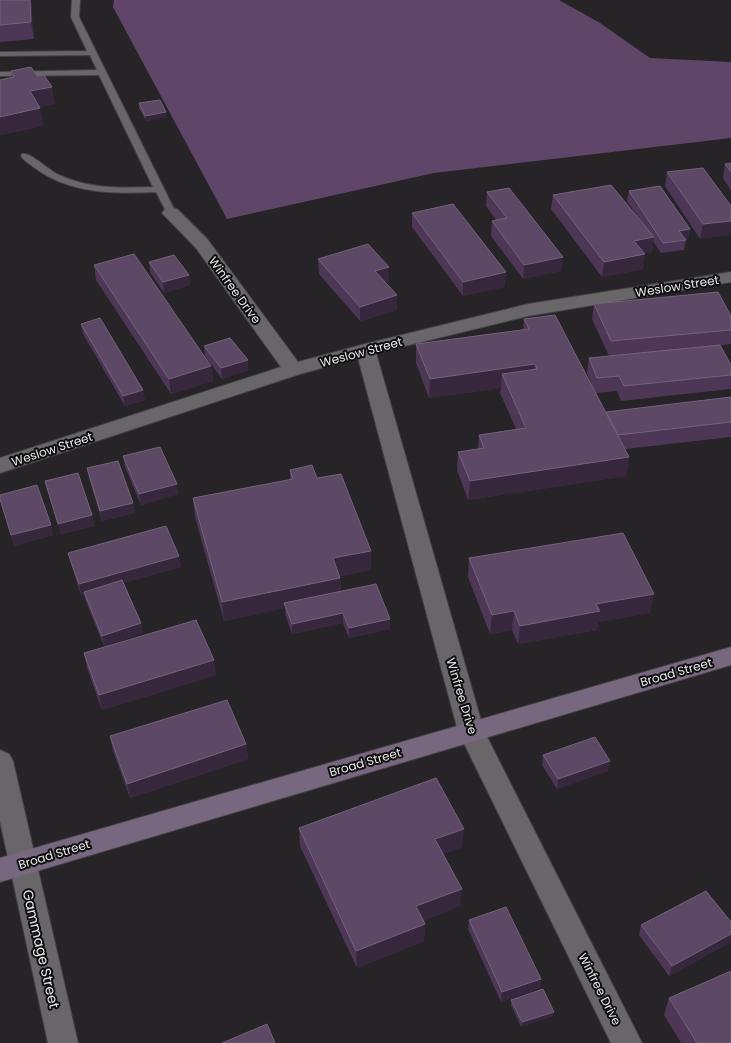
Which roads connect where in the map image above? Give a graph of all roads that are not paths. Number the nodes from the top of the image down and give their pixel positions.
1 (76, 0) edge
2 (0, 54) edge
3 (92, 54) junction
4 (101, 72) junction
5 (0, 74) edge
6 (25, 156) dead end
7 (159, 189) junction
8 (171, 213) joint
9 (731, 277) edge
10 (364, 350) junction
11 (293, 370) junction
12 (0, 466) edge
13 (731, 656) edge
14 (471, 731) junction
15 (0, 761) edge
16 (11, 867) edge
17 (63, 1043) edge
18 (627, 1043) edge

1 - 3 lane
2 - 3 lane
3 - 4 lane
4 - 5 lane
4 - 7 lane
6 - 7 lane
7 - 8 lane
8 - 11 street, Winfree Drive
9 - 10 street, Weslow Street
10 - 11 street, Weslow Street
10 - 14 street, Winfree Drive
11 - 12 street, Weslow Street
13 - 14 street, Broad Street
14 - 16 street, Broad Street
14 - 18 street, Winfree Drive
15 - 16 street, Gammage Street
16 - 17 street, Gammage Street

